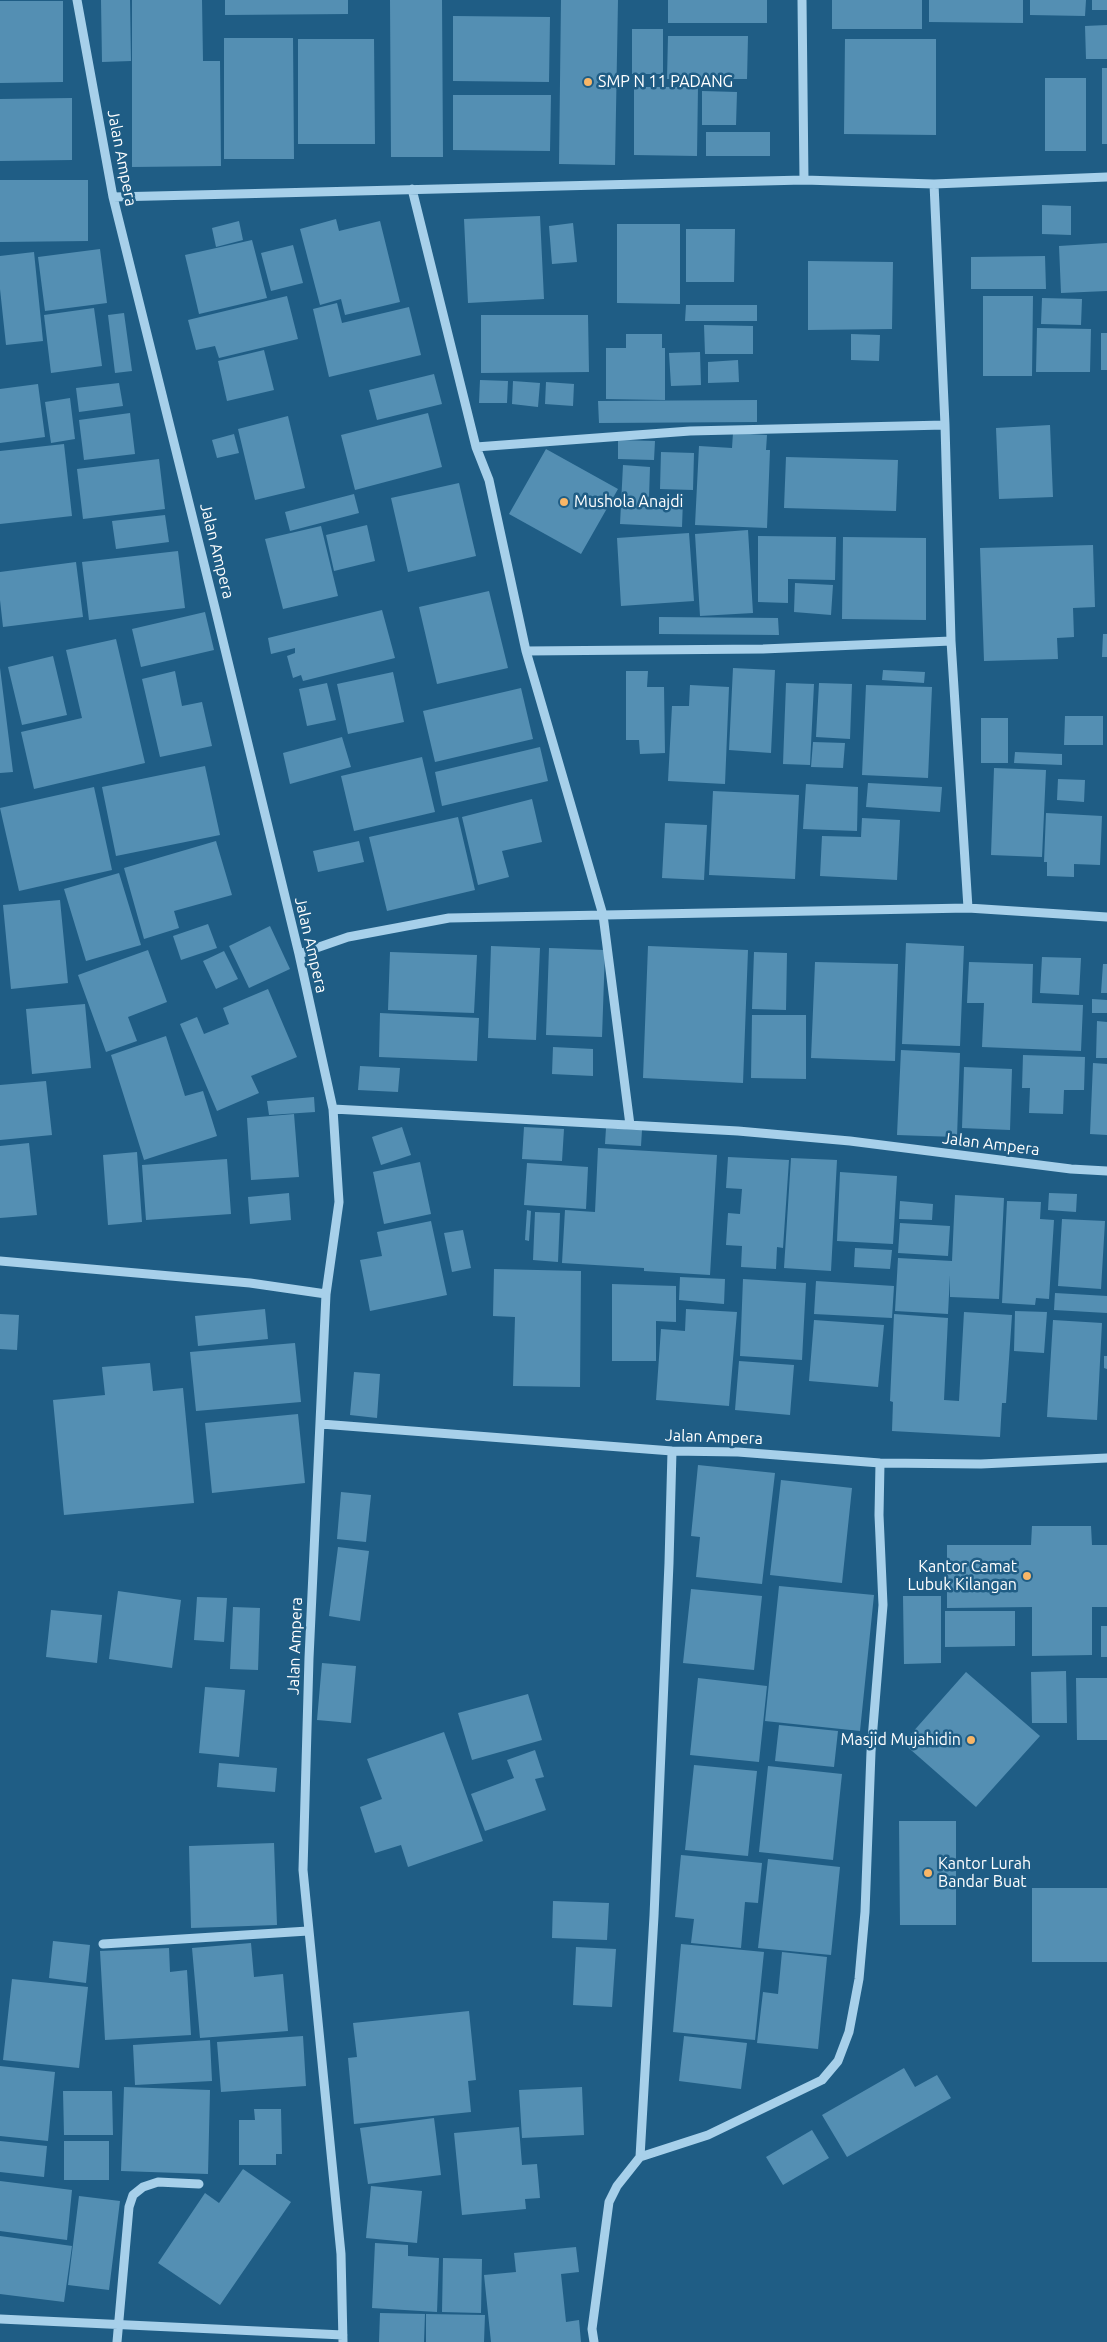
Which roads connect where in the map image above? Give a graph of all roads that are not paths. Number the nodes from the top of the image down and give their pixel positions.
1 (77, 0) edge
2 (802, 0) edge
3 (1107, 177) edge
4 (804, 180) junction
5 (934, 184) junction
6 (412, 189) junction
7 (113, 197) junction
8 (946, 425) junction
9 (476, 447) junction
10 (951, 642) junction
11 (526, 651) junction
12 (968, 908) junction
13 (603, 915) junction
14 (1107, 917) edge
15 (299, 954) junction
16 (333, 1109) junction
17 (630, 1125) junction
18 (1107, 1171) edge
19 (0, 1261) edge
20 (326, 1294) junction
21 (321, 1424) junction
22 (672, 1451) junction
23 (1107, 1458) edge
24 (880, 1463) junction
25 (308, 1931) junction
26 (103, 1944) dead end
27 (640, 2157) junction
28 (199, 2184) dead end
29 (0, 2319) edge
30 (117, 2326) junction
31 (343, 2338) edge
32 (117, 2342) edge
33 (594, 2342) edge

1 - 7 street, Jalan Ampera
2 - 4 street
3 - 5 street
4 - 5 street
4 - 6 street
5 - 8 street
6 - 7 street
6 - 9 street
7 - 15 street, Jalan Ampera
8 - 9 street
8 - 10 street
9 - 11 street
10 - 11 street
10 - 12 street
11 - 13 street
12 - 13 street
12 - 14 street
13 - 15 street
13 - 17 street
15 - 16 street, Jalan Ampera
16 - 17 street, Jalan Ampera
16 - 20 street, Jalan Ampera
17 - 18 street, Jalan Ampera
19 - 20 street
20 - 21 street, Jalan Ampera
21 - 22 street, Jalan Ampera
21 - 25 street, Jalan Ampera
22 - 24 street, Jalan Ampera
22 - 27 street
23 - 24 street, Jalan Ampera
24 - 27 street
25 - 26 street
25 - 31 street, Jalan Ampera
27 - 33 street
28 - 30 street
29 - 30 street
30 - 31 street
30 - 32 street

